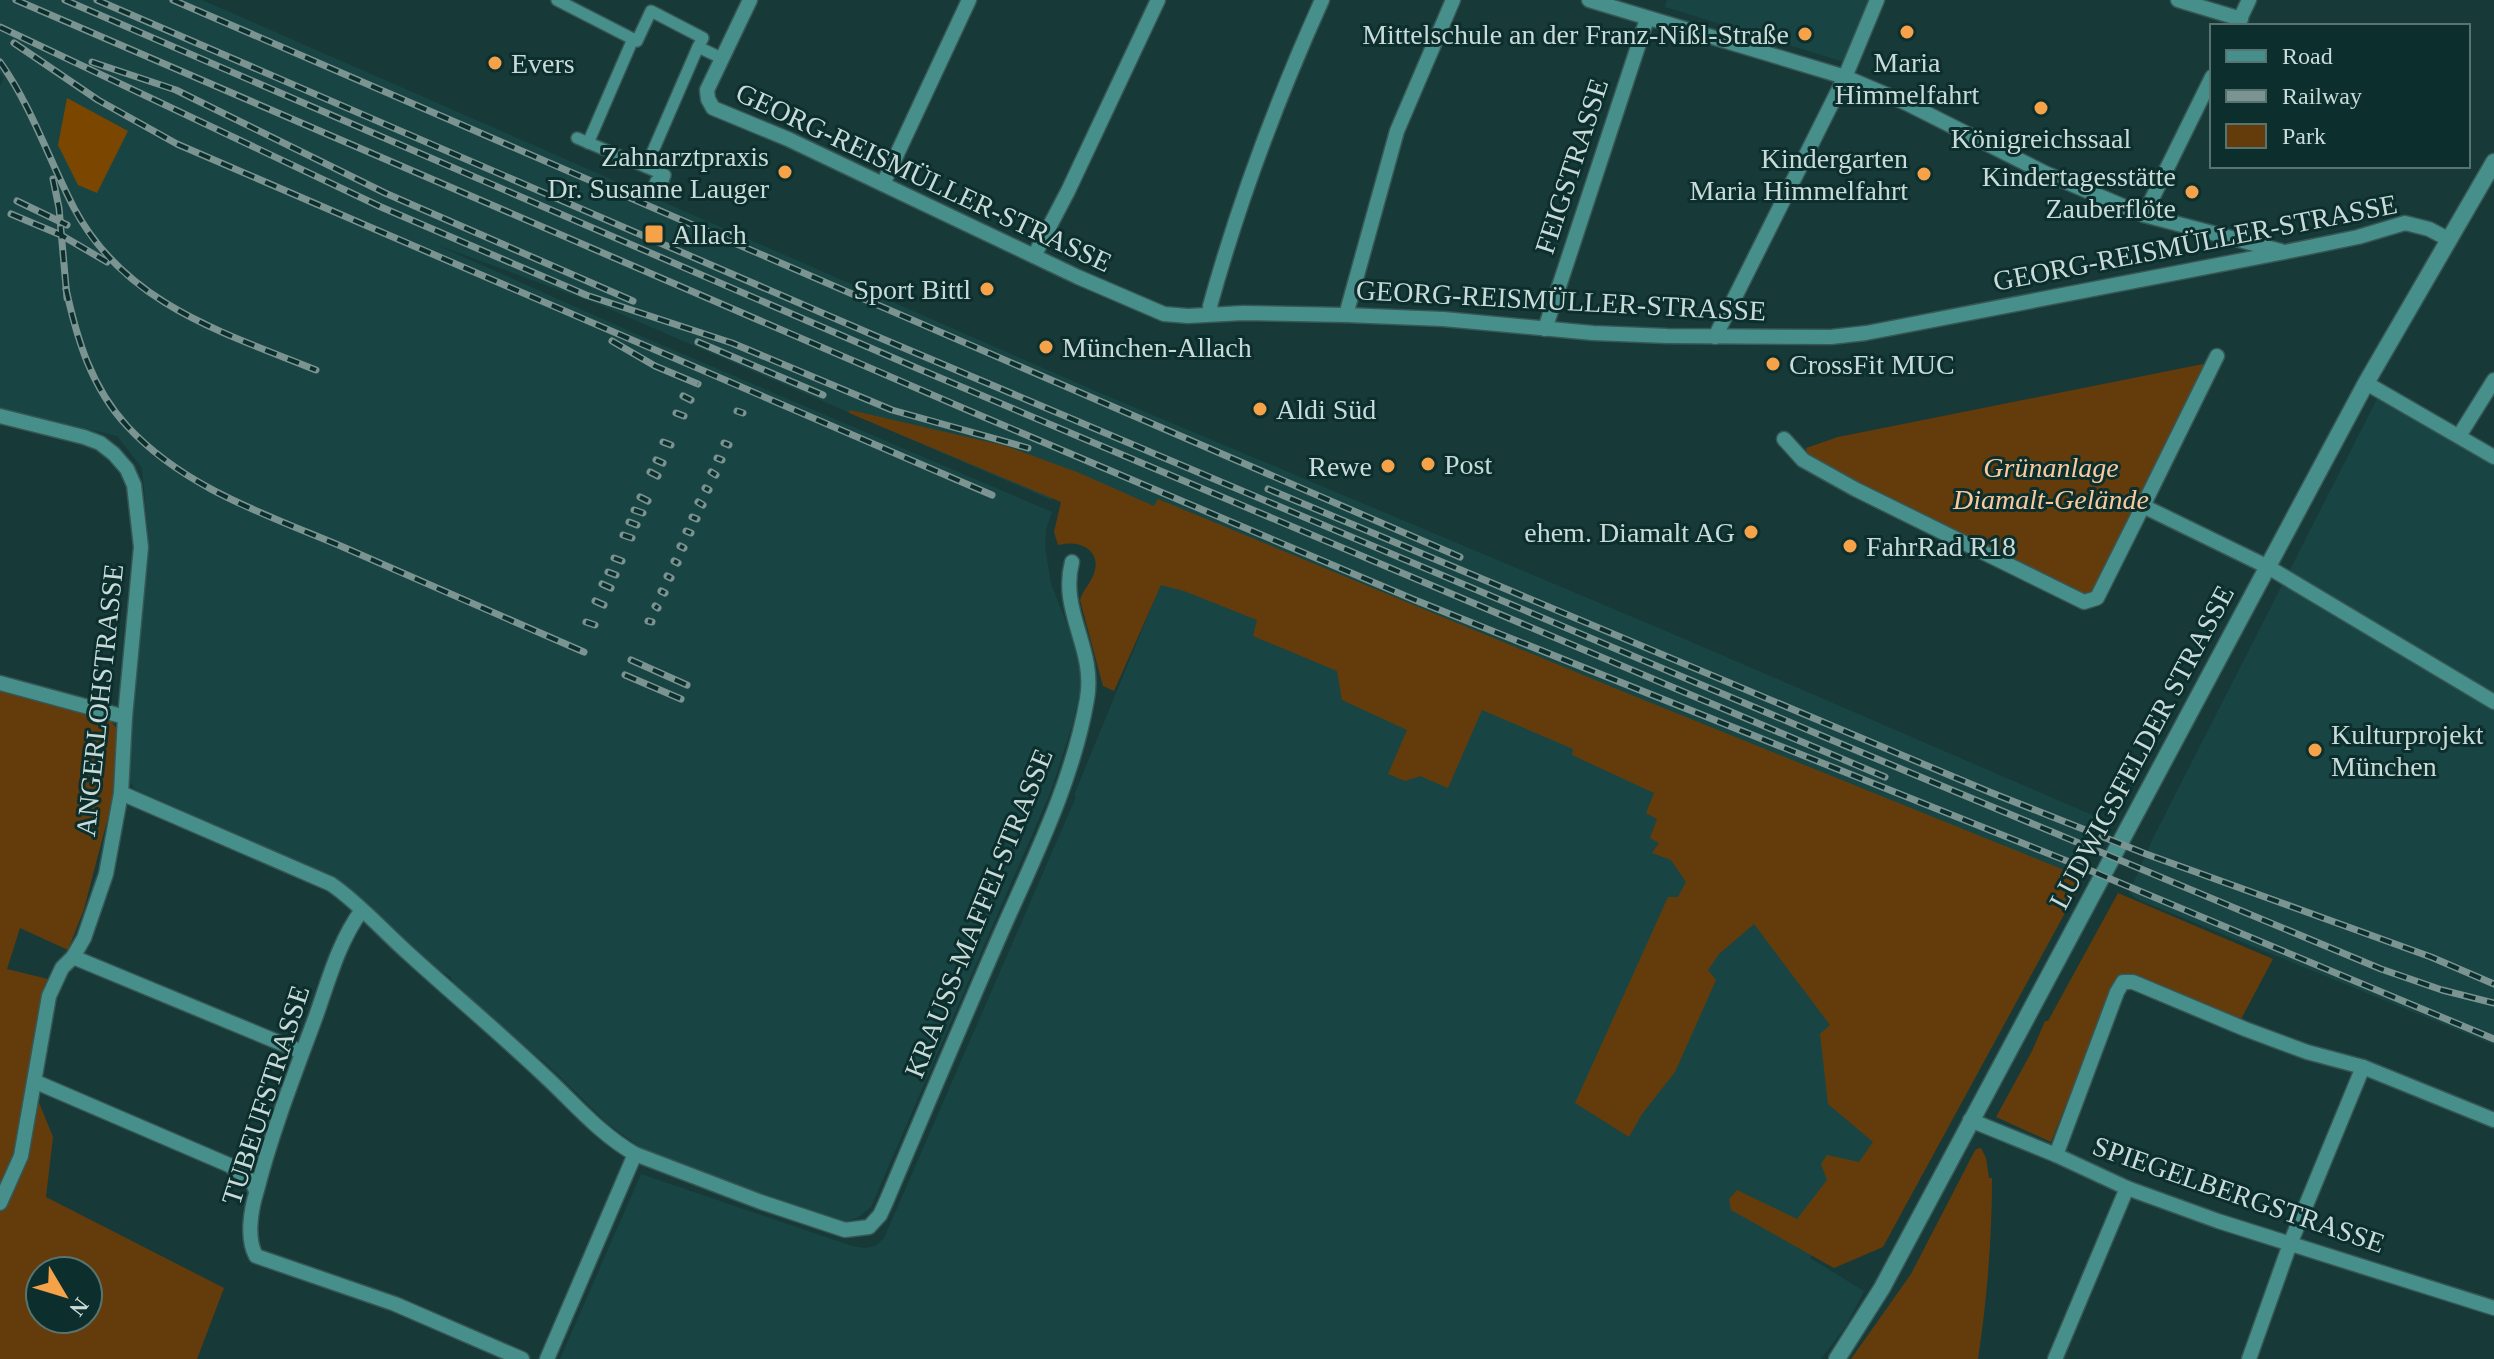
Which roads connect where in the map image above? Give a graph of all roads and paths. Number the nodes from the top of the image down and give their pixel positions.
1 (557, 0) edge
2 (649, 0) edge
3 (750, 0) edge
4 (969, 0) edge
5 (1158, 0) edge
6 (1322, 0) edge
7 (1453, 0) edge
8 (1589, 0) edge
9 (1877, 0) edge
10 (2178, 0) edge
11 (2249, 0) edge
12 (661, 16) junction
13 (1647, 19) junction
14 (2239, 22) edge
15 (628, 36) junction
16 (698, 47) junction
17 (715, 55) dead end
18 (1845, 77) junction
19 (2210, 81) edge
20 (2494, 162) edge
21 (646, 167) junction
22 (659, 184) dead end
23 (883, 184) junction
24 (2144, 215) junction
25 (2448, 239) junction
26 (2285, 252) junction
27 (1034, 256) junction
28 (1212, 314) junction
29 (1346, 315) junction
30 (1545, 329) junction
31 (1715, 337) junction
32 (2217, 356) dead end
33 (2494, 380) edge
34 (2366, 383) junction
35 (0, 416) edge
36 (2459, 436) junction
37 (1784, 439) dead end
38 (2494, 457) edge
39 (2143, 506) junction
40 (1072, 562) dead end
41 (2268, 567) junction
42 (0, 683) edge
43 (2494, 702) edge
44 (125, 717) junction
45 (121, 793) junction
46 (362, 910) junction
47 (73, 957) junction
48 (302, 1052) junction
49 (2363, 1067) junction
50 (36, 1082) junction
51 (1970, 1120) junction
52 (2494, 1120) edge
53 (269, 1154) junction
54 (635, 1154) junction
55 (2056, 1155) junction
56 (229, 1165) junction
57 (2127, 1188) junction
58 (256, 1191) junction
59 (0, 1203) edge
60 (2290, 1244) junction
61 (2494, 1308) edge
62 (522, 1359) edge
63 (547, 1359) edge
64 (1837, 1359) edge
65 (2055, 1359) edge
66 (2249, 1359) edge

1 - 15 street
2 - 12 street
3 - 23 street, GEORG-REISMÜLLER-STRASSE
4 - 23 street
5 - 27 street
6 - 28 street
7 - 29 street
8 - 13 street
9 - 18 street
10 - 14 street
11 - 14 street
12 - 15 street
12 - 16 street
13 - 18 street
13 - 30 street, FEIGSTRASSE
15 - 21 street
16 - 17 street
16 - 21 street
18 - 24 street
18 - 31 street
19 - 24 street
20 - 25 street, LUDWIGSFELDER STRASSE
21 - 22 street
23 - 27 street, GEORG-REISMÜLLER-STRASSE
24 - 26 street
25 - 26 street, GEORG-REISMÜLLER-STRASSE
25 - 34 street, LUDWIGSFELDER STRASSE
26 - 31 street, GEORG-REISMÜLLER-STRASSE
27 - 28 street, GEORG-REISMÜLLER-STRASSE
28 - 29 street, GEORG-REISMÜLLER-STRASSE
29 - 30 street, GEORG-REISMÜLLER-STRASSE
30 - 31 street, GEORG-REISMÜLLER-STRASSE
32 - 39 street
33 - 36 street
34 - 36 street
34 - 41 street, LUDWIGSFELDER STRASSE
35 - 44 street, ANGERLOHSTRASSE
36 - 38 street
37 - 39 street
39 - 41 street
40 - 54 street, KRAUSS-MAFFEI-STRASSE
41 - 43 street
41 - 51 street, LUDWIGSFELDER STRASSE
42 - 44 street
44 - 45 street, ANGERLOHSTRASSE
45 - 46 street
45 - 47 street, ANGERLOHSTRASSE
46 - 48 street, TUBEUFSTRASSE
46 - 54 street
47 - 48 street
47 - 50 street, ANGERLOHSTRASSE
48 - 53 street, TUBEUFSTRASSE
49 - 52 street
49 - 55 street
49 - 60 street
50 - 56 street
50 - 59 street, ANGERLOHSTRASSE
51 - 55 street, SPIEGELBERGSTRASSE
51 - 64 street, LUDWIGSFELDER STRASSE
53 - 56 street
53 - 58 street, TUBEUFSTRASSE
54 - 63 street
55 - 57 street, SPIEGELBERGSTRASSE
56 - 58 street
57 - 60 street, SPIEGELBERGSTRASSE
57 - 65 street
58 - 62 street, TUBEUFSTRASSE
60 - 61 street, SPIEGELBERGSTRASSE
60 - 66 street

